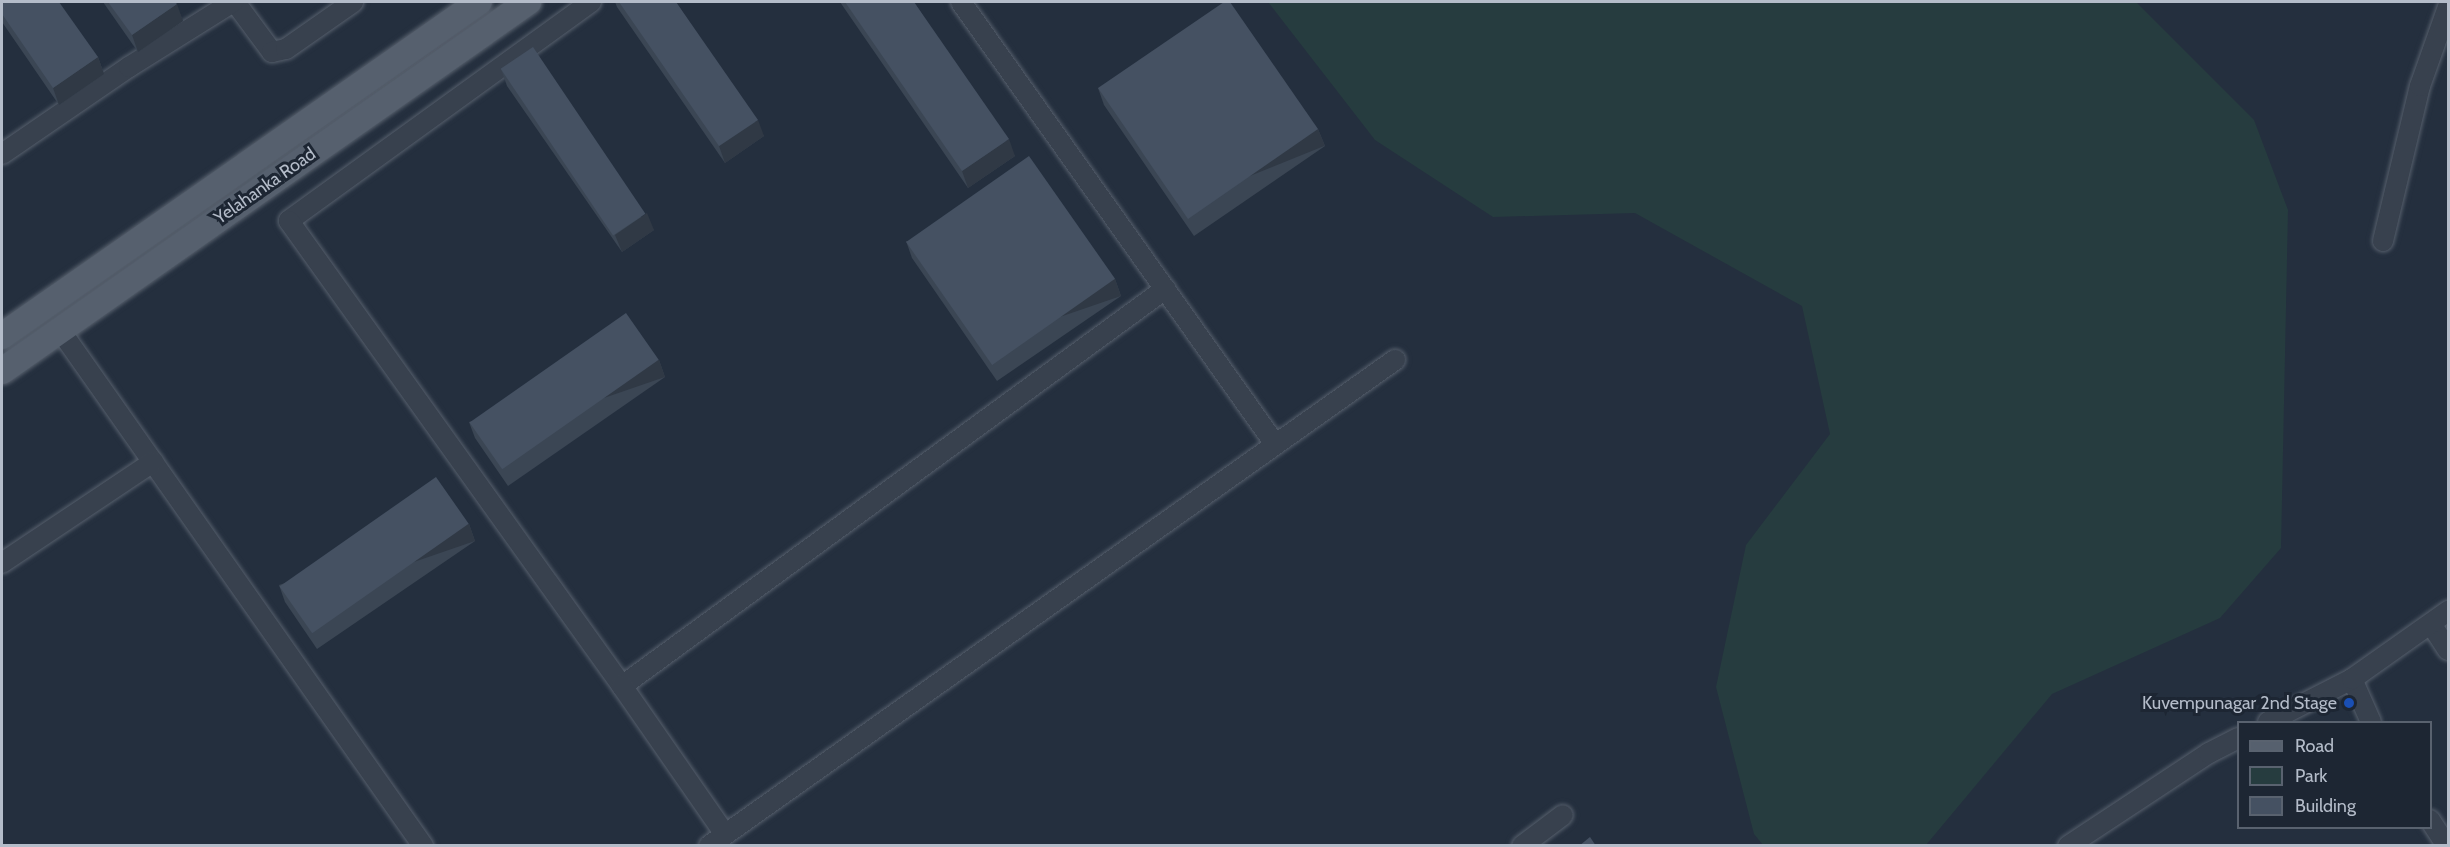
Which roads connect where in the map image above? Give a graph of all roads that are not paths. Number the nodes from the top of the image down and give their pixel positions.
1 (234, 2) edge
2 (353, 2) edge
3 (479, 2) edge
4 (528, 2) edge
5 (591, 2) edge
6 (961, 2) edge
7 (2448, 7) edge
8 (2, 154) edge
9 (2383, 241) dead end
10 (1165, 289) junction
11 (60, 330) junction
12 (2, 336) edge
13 (1395, 360) dead end
14 (2, 371) edge
15 (1275, 444) junction
16 (153, 462) junction
17 (2, 563) edge
18 (2448, 611) edge
19 (2431, 624) junction
20 (2448, 650) edge
21 (2352, 679) junction
22 (622, 686) junction
23 (2272, 721) edge
24 (2370, 721) edge
25 (2237, 739) edge
26 (1563, 815) dead end
27 (2432, 823) edge
28 (725, 834) junction
29 (423, 846) edge
30 (709, 846) edge
31 (1522, 846) edge
32 (2068, 846) edge
33 (2447, 846) edge

1 - 2 street
1 - 8 street
3 - 12 main road, Yelahanka Road
4 - 11 main road, Yelahanka Road
5 - 22 street
6 - 10 street
7 - 9 street
10 - 15 street
10 - 22 street
11 - 14 main road, Yelahanka Road
11 - 16 street
13 - 15 street
15 - 28 street
16 - 17 street
16 - 29 street
18 - 19 street
19 - 20 street
19 - 21 street
21 - 23 street
21 - 24 street
22 - 28 street
25 - 32 street
26 - 31 street
27 - 33 street
28 - 30 street

